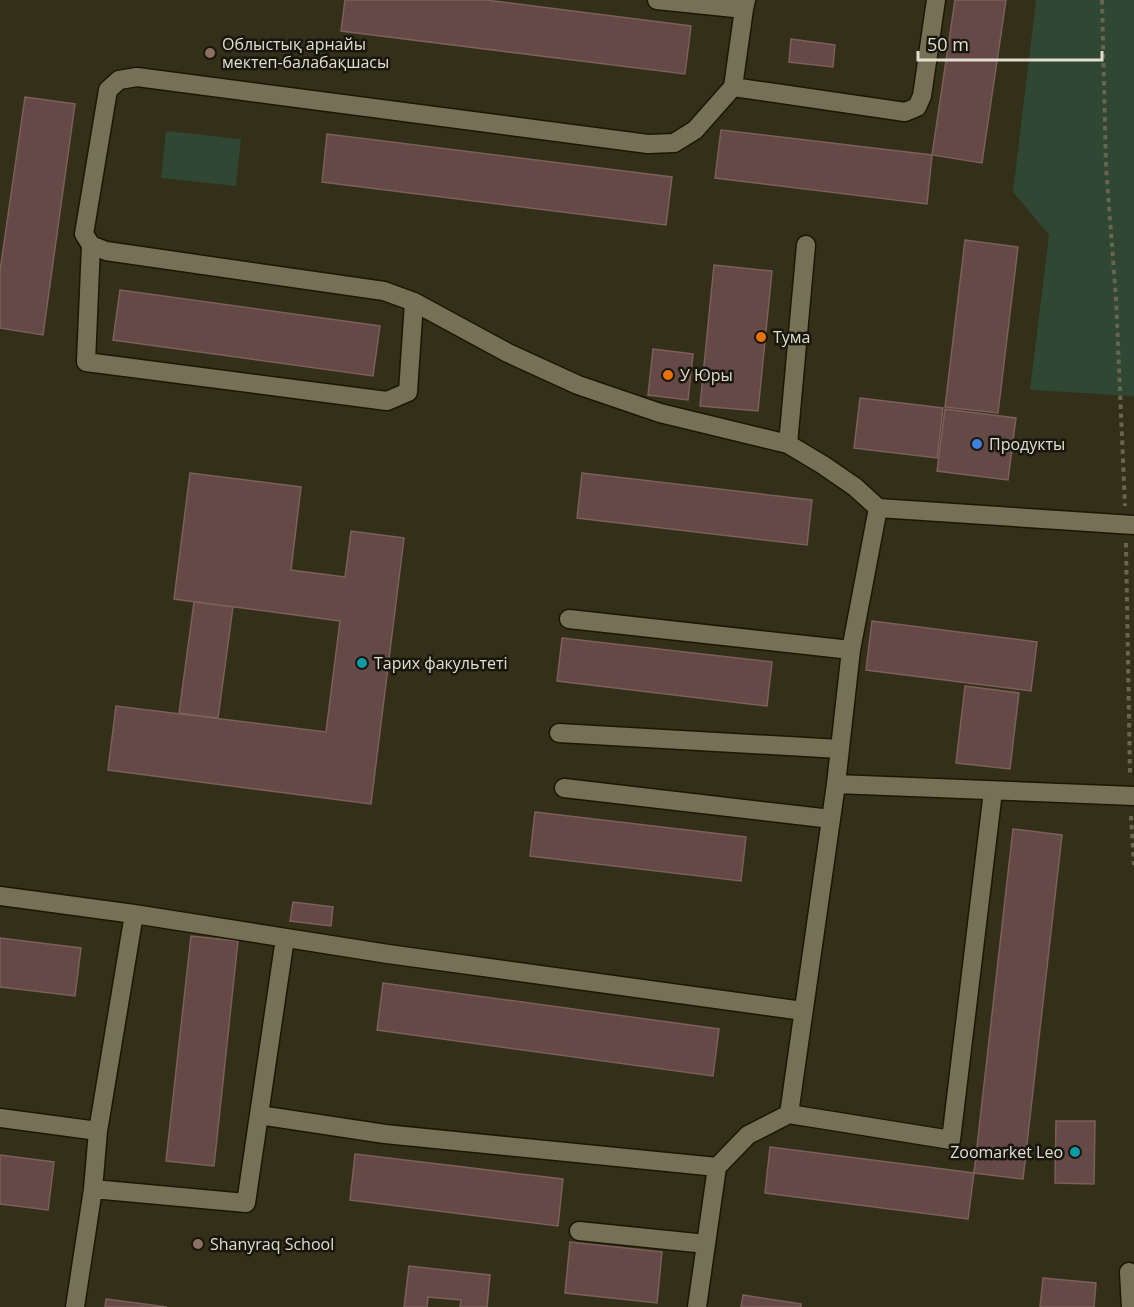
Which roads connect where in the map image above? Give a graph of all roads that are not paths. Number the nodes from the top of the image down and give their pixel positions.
1 (657, 0) edge
2 (936, 0) edge
3 (745, 5) edge
4 (733, 87) junction
5 (91, 245) junction
6 (806, 246) dead end
7 (414, 302) junction
8 (788, 444) junction
9 (878, 508) junction
10 (1130, 525) edge
11 (569, 620) dead end
12 (851, 650) junction
13 (559, 733) dead end
14 (840, 749) junction
15 (836, 784) junction
16 (564, 788) dead end
17 (993, 791) junction
18 (1132, 796) edge
19 (831, 819) junction
20 (0, 896) edge
21 (134, 914) junction
22 (285, 938) junction
23 (803, 1011) junction
24 (789, 1114) junction
25 (259, 1115) junction
26 (0, 1118) edge
27 (98, 1131) junction
28 (717, 1167) junction
29 (93, 1189) junction
30 (579, 1231) dead end
31 (706, 1244) junction
32 (1129, 1272) dead end
33 (75, 1307) edge
34 (697, 1307) edge
35 (1131, 1307) edge

1 - 3 lane
2 - 4 lane
3 - 4 lane
4 - 5 lane
5 - 7 lane
5 - 7 lane
6 - 8 lane
7 - 8 lane
8 - 9 lane
9 - 10 lane
9 - 12 lane
11 - 12 lane
12 - 14 lane
13 - 14 lane
14 - 15 lane
15 - 17 lane
15 - 19 lane
16 - 19 lane
17 - 18 lane
17 - 24 lane
19 - 23 lane
20 - 21 lane
21 - 22 lane
21 - 27 lane
22 - 23 lane
22 - 25 lane
23 - 24 lane
24 - 28 lane
25 - 28 lane
25 - 29 lane
26 - 27 lane
27 - 29 lane
28 - 31 lane
29 - 33 lane
30 - 31 lane
31 - 34 lane
32 - 35 lane

